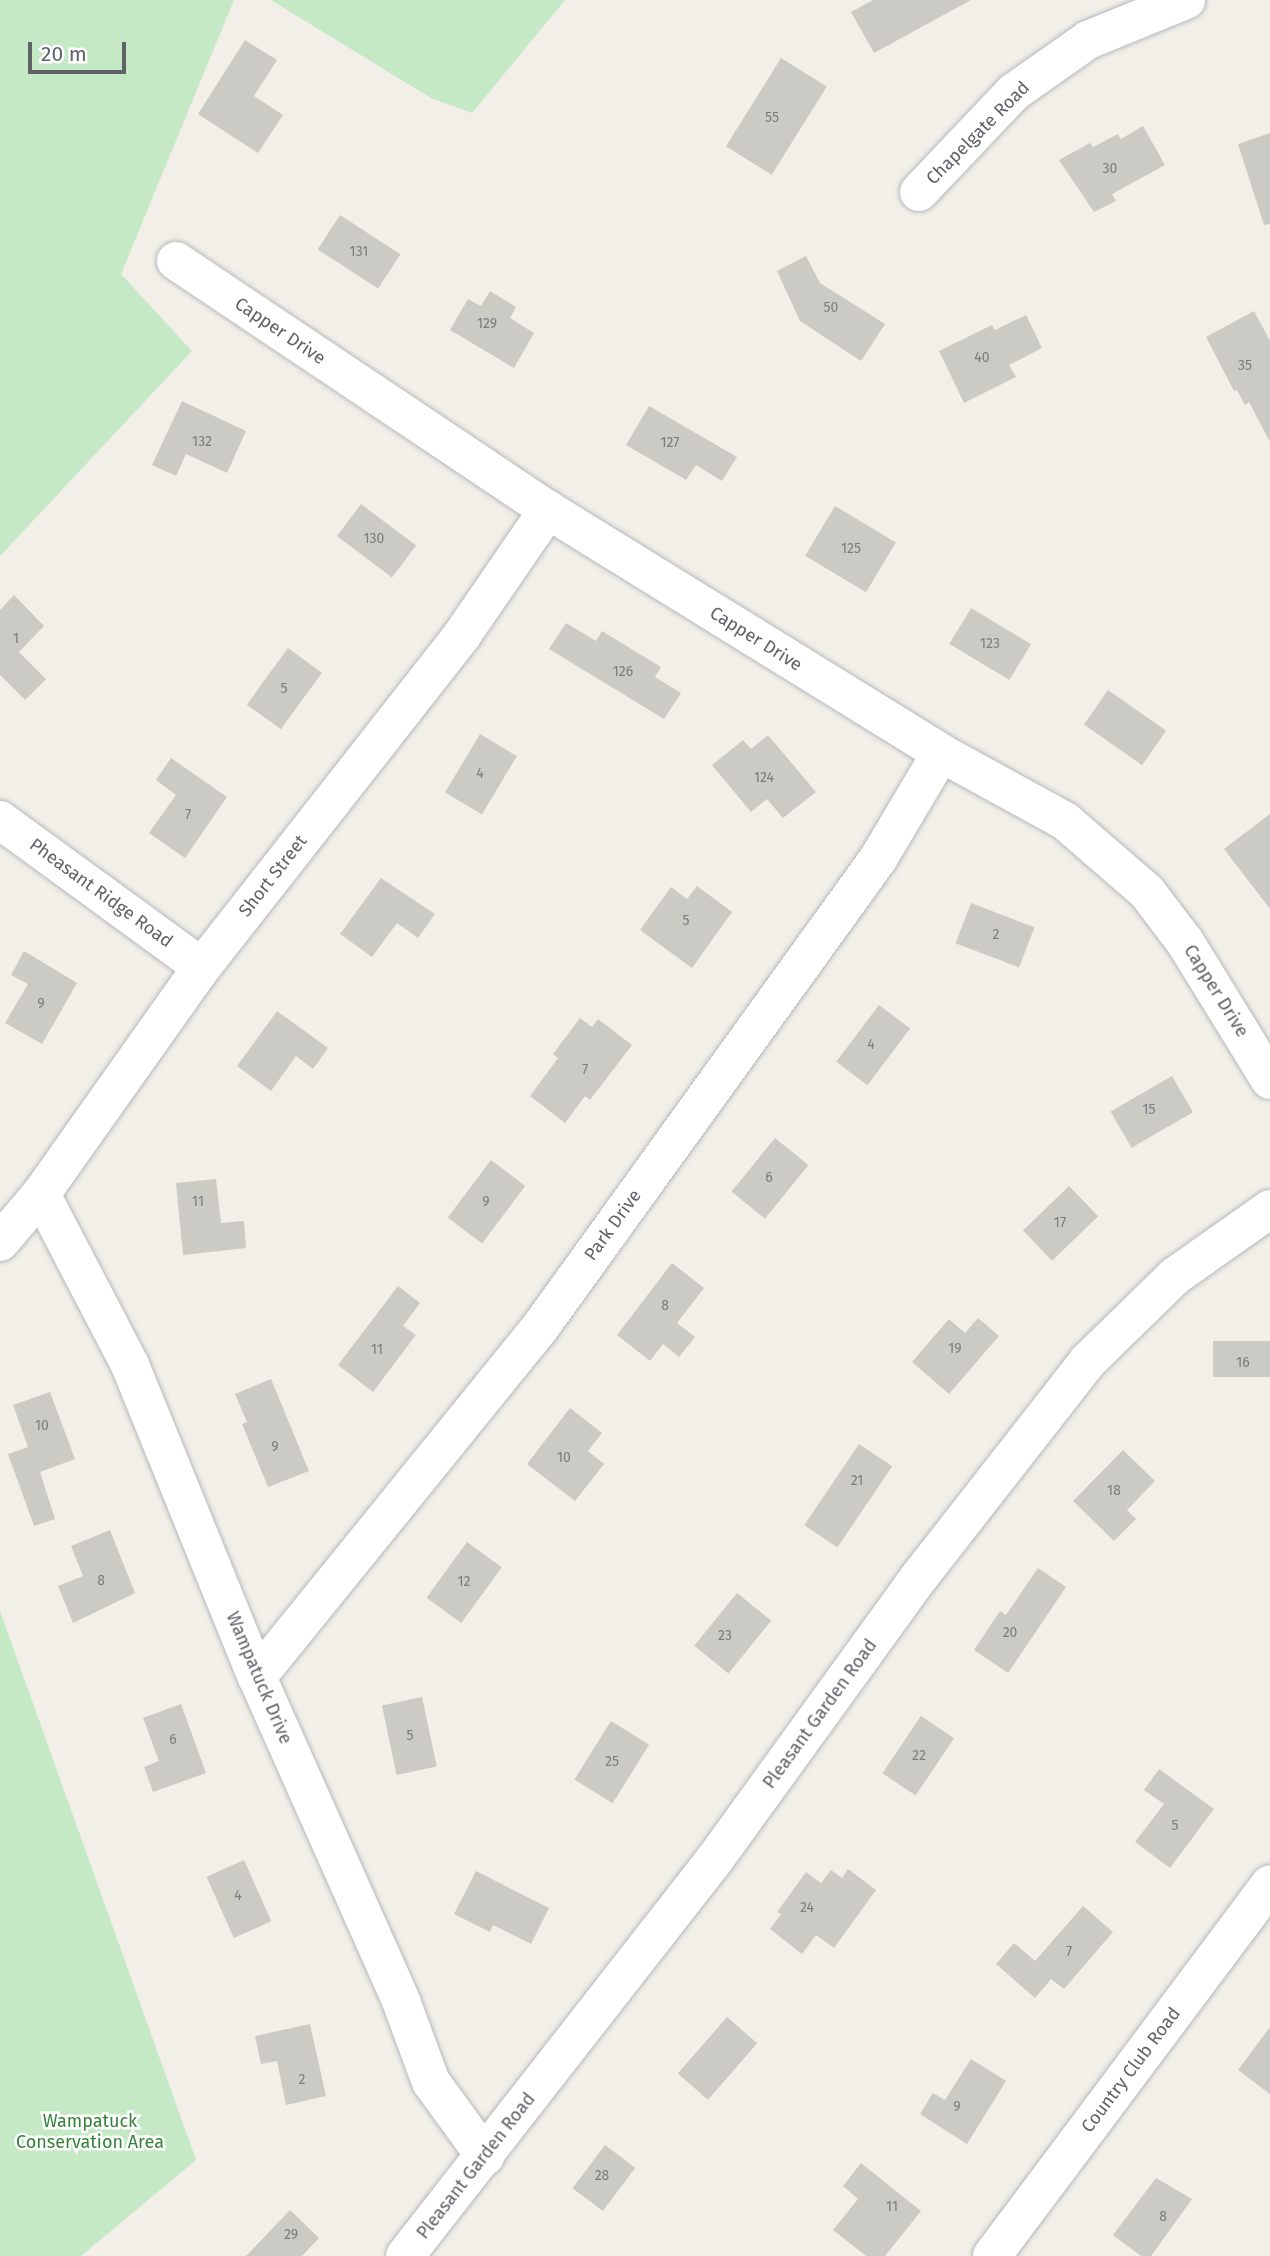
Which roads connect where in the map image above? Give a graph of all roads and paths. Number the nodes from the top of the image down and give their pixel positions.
1 (1186, 0) edge
2 (919, 192) dead end
3 (177, 261) dead end
4 (548, 510) junction
5 (941, 753) junction
6 (0, 820) edge
7 (198, 972) junction
8 (1270, 1080) edge
9 (41, 1194) junction
10 (1270, 1209) edge
11 (0, 1242) edge
12 (257, 1677) junction
13 (1270, 1884) edge
14 (485, 2156) junction
15 (405, 2256) edge
16 (992, 2256) edge

1 - 2 street, Chapelgate Road
3 - 4 street, Capper Drive
4 - 5 street, Capper Drive
4 - 7 street, Short Street
5 - 8 street, Capper Drive
5 - 12 street, Park Drive
6 - 7 street, Pheasant Ridge Road
7 - 9 street, Short Street
9 - 11 street, Short Street
9 - 12 street, Wampatuck Drive
10 - 14 street, Pleasant Garden Road
12 - 14 street, Wampatuck Drive
13 - 16 street, Country Club Road
14 - 15 street, Pleasant Garden Road

